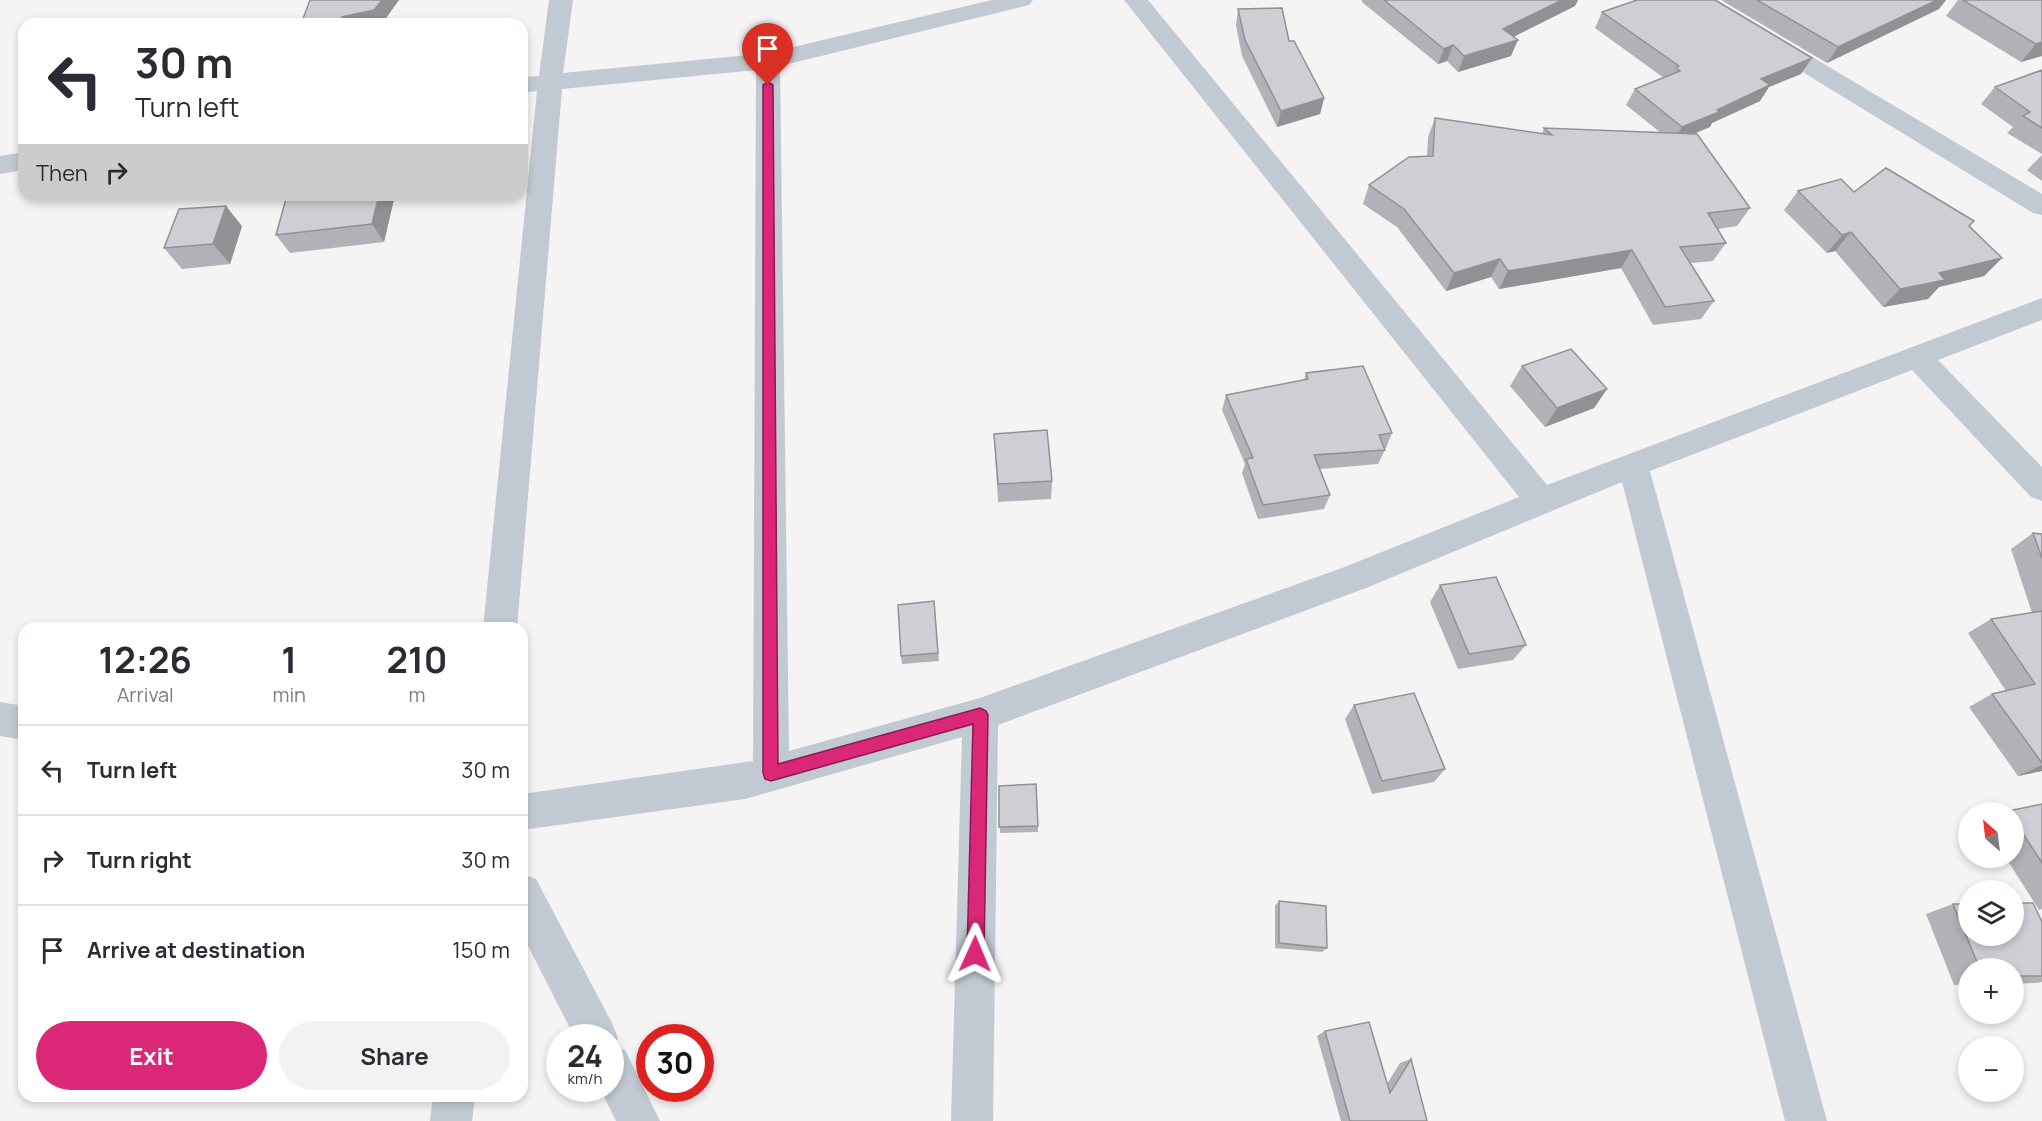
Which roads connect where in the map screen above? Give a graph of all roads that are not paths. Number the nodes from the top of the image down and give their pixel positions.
1 (561, 0) edge
2 (1021, 0) edge
3 (1136, 0) edge
4 (1701, 0) edge
5 (768, 61) junction
6 (550, 81) junction
7 (528, 84) edge
8 (18, 162) edge
9 (0, 165) edge
10 (2042, 206) edge
11 (2042, 309) edge
12 (1916, 356) junction
13 (1633, 464) junction
14 (2042, 488) edge
15 (1542, 502) junction
16 (501, 622) edge
17 (980, 715) junction
18 (0, 718) edge
19 (18, 722) edge
20 (771, 773) junction
21 (528, 811) edge
22 (528, 905) edge
23 (590, 1024) edge
24 (624, 1092) edge
25 (453, 1102) edge
26 (451, 1121) edge
27 (639, 1121) edge
28 (972, 1121) edge
29 (1806, 1121) edge

1 - 6 street
2 - 5 street
3 - 15 street
4 - 10 street
5 - 6 street
5 - 20 street
6 - 7 street
6 - 16 street
8 - 9 street
11 - 12 street
12 - 13 street
12 - 14 street
13 - 15 street
13 - 29 street
15 - 17 street
17 - 20 street
17 - 28 street
18 - 19 street
20 - 21 street
22 - 23 street
24 - 27 street
25 - 26 street

